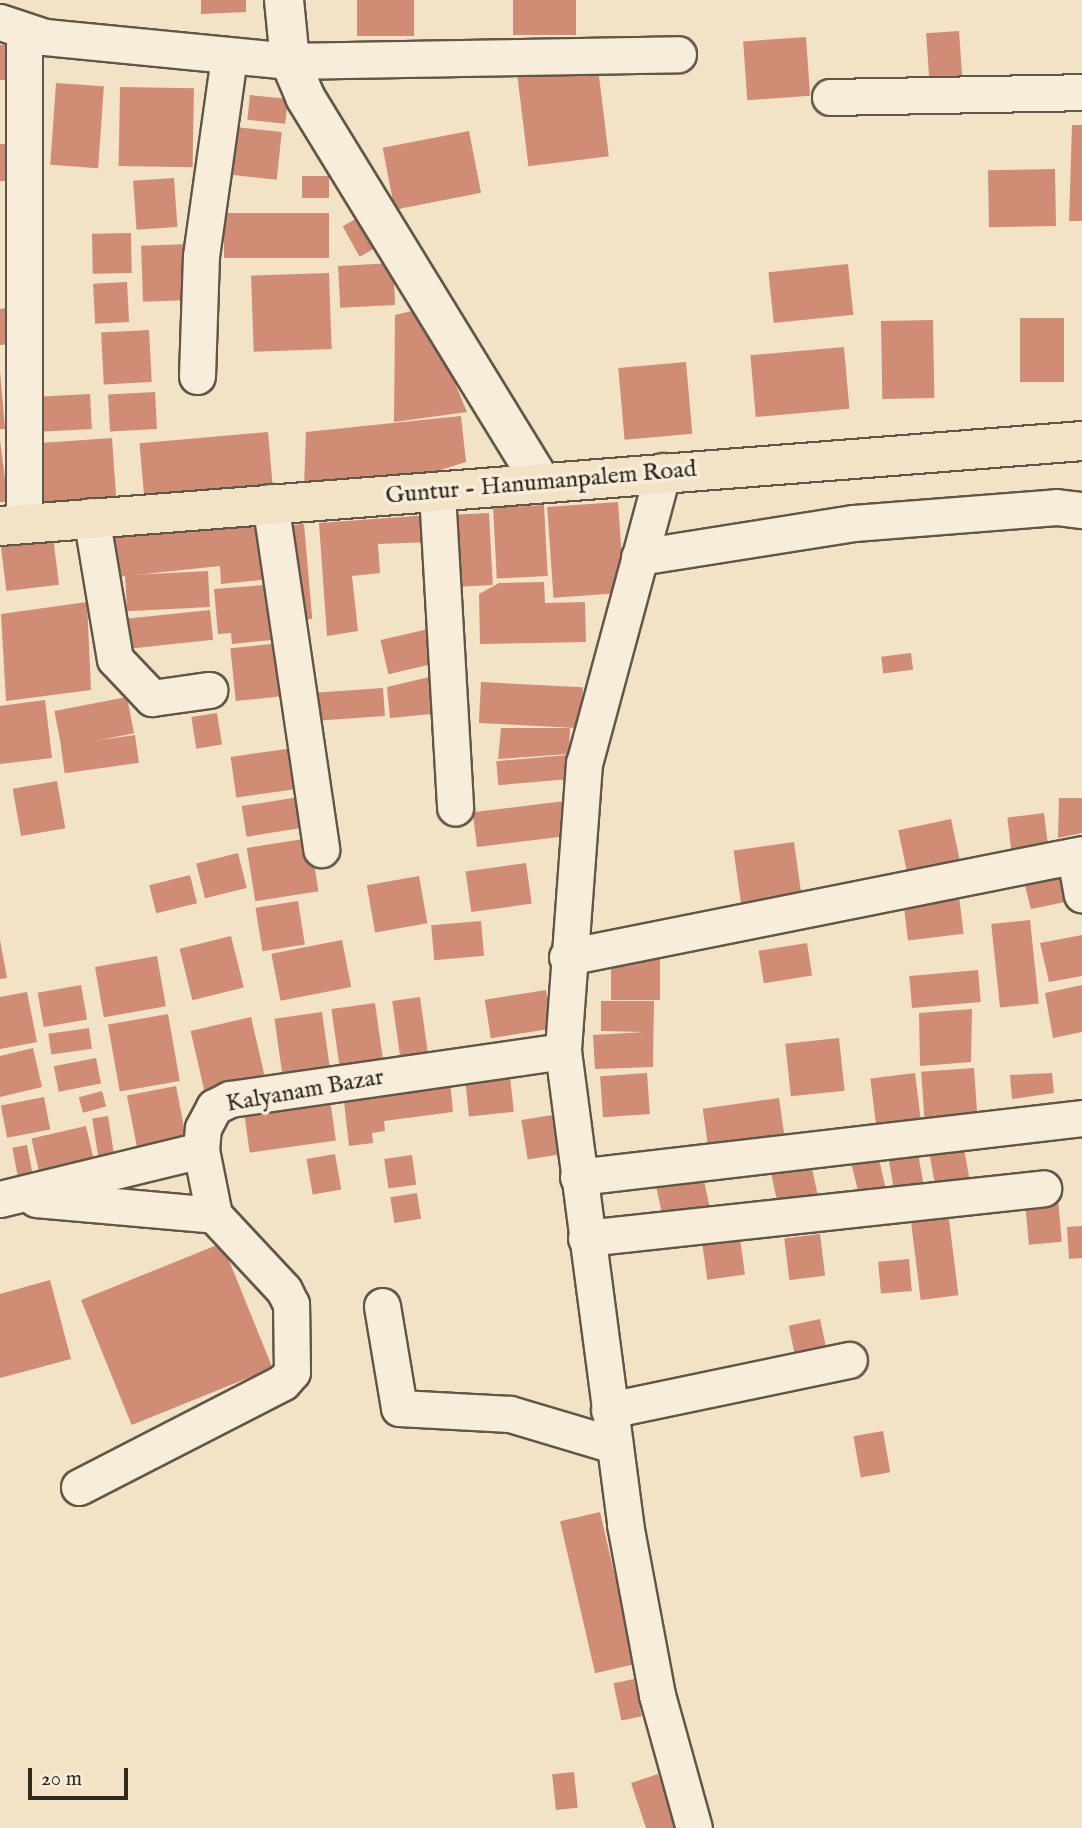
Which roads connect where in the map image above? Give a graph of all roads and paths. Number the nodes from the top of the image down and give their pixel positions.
1 (284, 0) edge
2 (12, 27) edge
3 (678, 54) dead end
4 (229, 58) junction
5 (290, 61) junction
6 (1082, 92) edge
7 (830, 97) dead end
8 (12, 351) edge
9 (197, 376) dead end
10 (1082, 441) edge
11 (663, 471) junction
12 (541, 482) junction
13 (438, 494) junction
14 (270, 502) junction
15 (1082, 510) edge
16 (91, 516) junction
17 (12, 524) edge
18 (639, 556) junction
19 (209, 690) dead end
20 (455, 807) dead end
21 (321, 849) dead end
22 (1079, 855) edge
23 (1082, 894) edge
24 (567, 957) junction
25 (563, 1051) junction
26 (1082, 1118) edge
27 (201, 1150) junction
28 (578, 1177) junction
29 (1043, 1188) dead end
30 (5, 1198) edge
31 (214, 1215) junction
32 (586, 1238) junction
33 (382, 1306) dead end
34 (849, 1360) dead end
35 (609, 1410) junction
36 (614, 1446) junction
37 (79, 1487) dead end
38 (694, 1828) edge

1 - 5 street
2 - 4 street
2 - 8 street
3 - 5 street
4 - 5 street
4 - 9 street
5 - 12 street
6 - 7 street
8 - 17 street
10 - 11 main road, Guntur - Hanumanpalem Road
11 - 12 main road, Guntur - Hanumanpalem Road
11 - 18 street
12 - 13 main road, Guntur - Hanumanpalem Road
13 - 14 main road, Guntur - Hanumanpalem Road
13 - 20 street
14 - 16 main road, Guntur - Hanumanpalem Road
14 - 21 street
15 - 18 street
16 - 17 main road, Guntur - Hanumanpalem Road
16 - 19 street
18 - 24 street
22 - 23 street
22 - 24 street
24 - 25 street
25 - 27 street, Kalyanam Bazar
25 - 28 street
26 - 28 street
27 - 30 street
27 - 31 street
28 - 32 street
29 - 32 street
30 - 31 street
31 - 37 street
32 - 35 street
33 - 36 street
34 - 35 street
35 - 36 street
36 - 38 street

